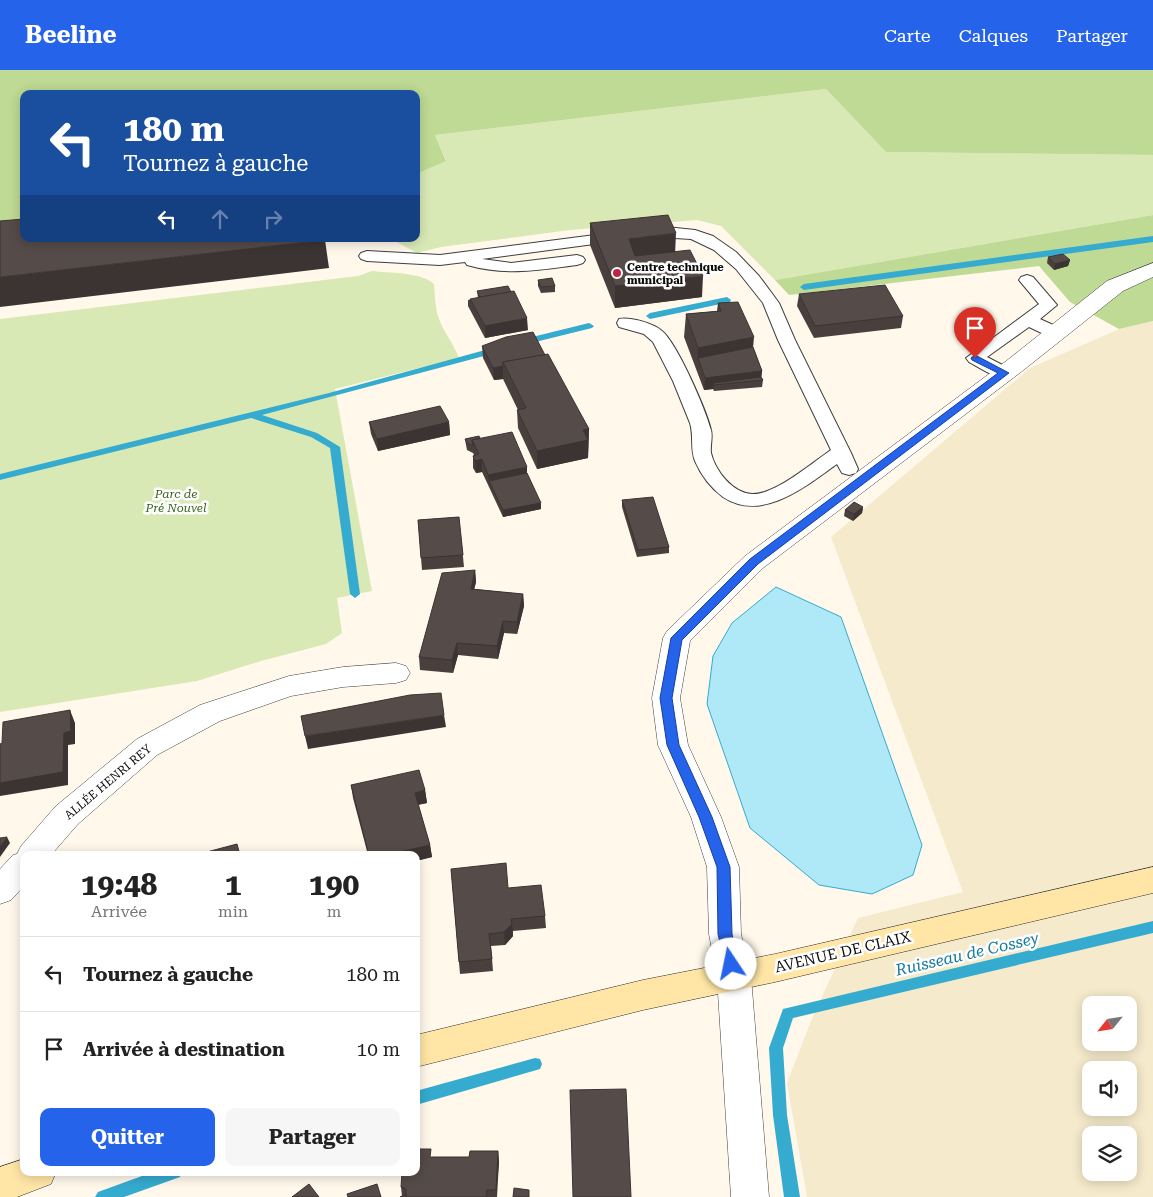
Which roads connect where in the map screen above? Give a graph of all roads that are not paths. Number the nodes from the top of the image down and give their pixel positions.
1 (367, 256) dead end
2 (464, 257) junction
3 (577, 260) dead end
4 (1153, 269) edge
5 (1027, 280) dead end
6 (1028, 320) junction
7 (625, 323) dead end
8 (1056, 333) junction
9 (1008, 370) junction
10 (842, 452) junction
11 (849, 469) dead end
12 (396, 674) dead end
13 (36, 851) edge
14 (20, 868) edge
15 (1153, 880) edge
16 (0, 891) edge
17 (734, 977) junction
18 (420, 1051) edge
19 (26, 1176) edge
20 (0, 1185) edge
21 (750, 1197) edge

1 - 2 lane
2 - 3 lane
2 - 10 lane
4 - 8 street
5 - 6 lane
6 - 8 lane
6 - 9 lane
7 - 10 lane
8 - 9 street
9 - 17 street
10 - 11 lane
12 - 13 street, ALLÉE HENRI REY
14 - 16 street
15 - 17 main road, AVENUE DE CLAIX
17 - 18 main road, AVENUE DE CLAIX
17 - 21 street
19 - 20 main road

